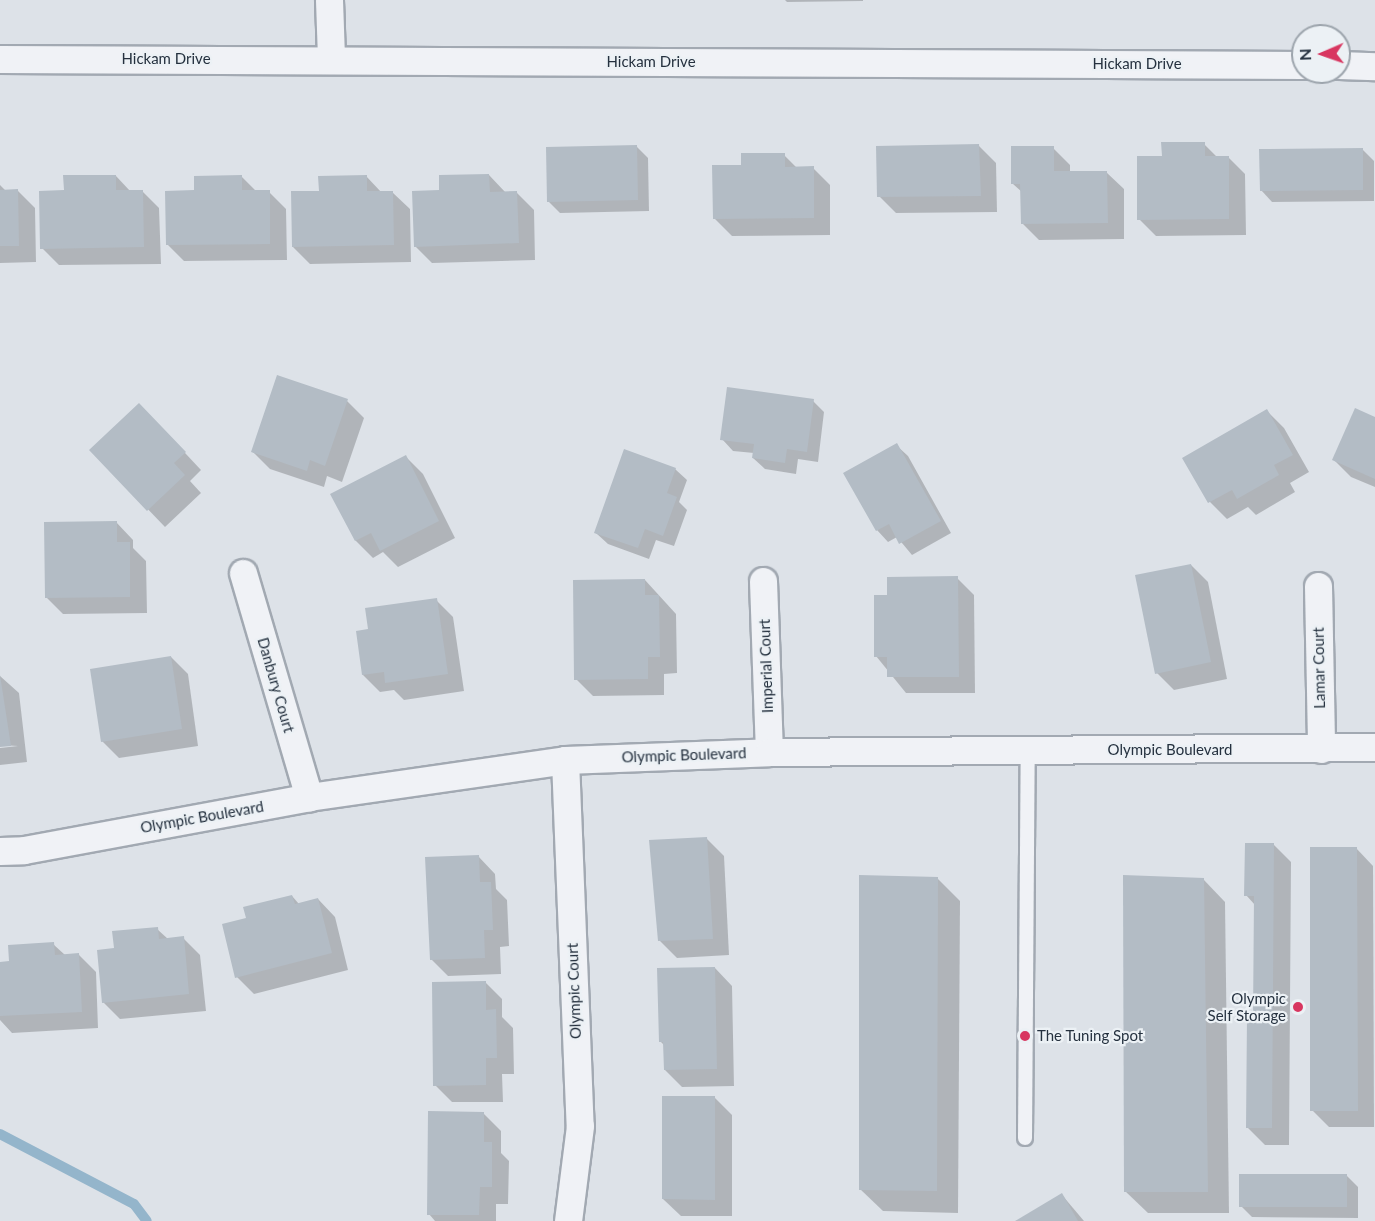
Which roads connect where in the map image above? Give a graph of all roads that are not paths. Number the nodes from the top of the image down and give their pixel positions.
1 (329, 0) edge
2 (331, 58) junction
3 (0, 59) edge
4 (1291, 65) edge
5 (1351, 65) edge
6 (1375, 66) edge
7 (243, 573) dead end
8 (763, 581) dead end
9 (1318, 586) dead end
10 (1375, 747) edge
11 (1321, 749) junction
12 (1028, 751) junction
13 (769, 752) junction
14 (565, 760) junction
15 (309, 797) junction
16 (0, 851) edge
17 (1025, 1138) dead end
18 (568, 1221) edge

1 - 2 street
2 - 3 street, Hickam Drive
2 - 4 street, Hickam Drive
5 - 6 street
7 - 15 street, Danbury Court
8 - 13 street, Imperial Court
9 - 11 street, Lamar Court
10 - 11 street, Olympic Boulevard
11 - 12 street, Olympic Boulevard
12 - 13 street, Olympic Boulevard
12 - 17 lane
13 - 14 street, Olympic Boulevard
14 - 15 street, Olympic Boulevard
14 - 18 street, Olympic Court
15 - 16 street, Olympic Boulevard

